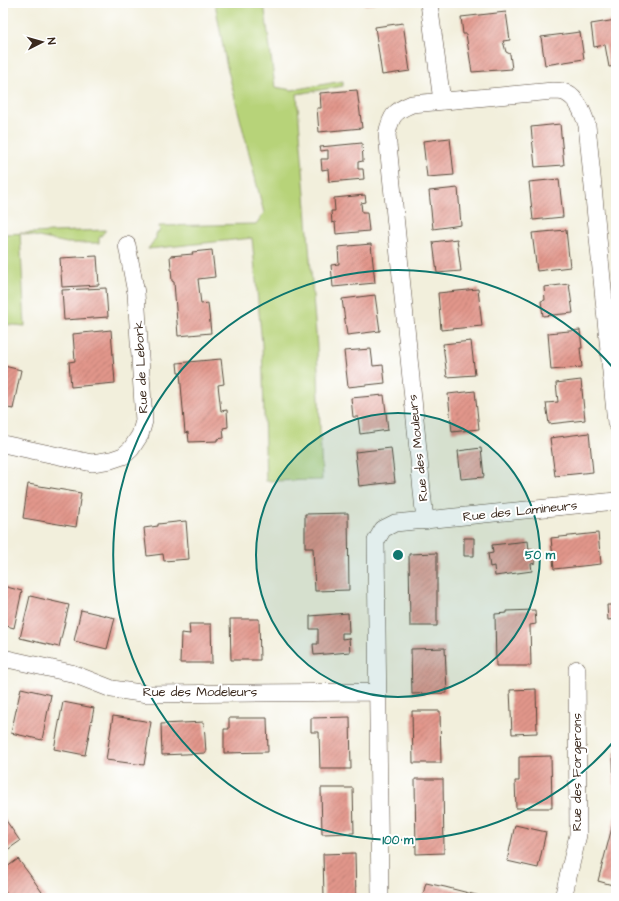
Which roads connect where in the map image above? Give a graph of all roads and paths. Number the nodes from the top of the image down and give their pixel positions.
1 (429, 3) edge
2 (442, 101) junction
3 (127, 245) dead end
4 (616, 423) edge
5 (3, 444) edge
6 (616, 501) edge
7 (425, 520) junction
8 (3, 658) edge
9 (576, 669) dead end
10 (377, 692) junction
11 (380, 898) edge
12 (563, 898) edge

1 - 2 street
2 - 4 street, Rue des Mouleurs
2 - 7 street, Rue des Mouleurs
3 - 5 street, Rue de Lebork
6 - 7 street, Rue des Lamineurs
7 - 10 street, Rue des Mouleurs
8 - 10 street, Rue des Modeleurs
9 - 12 street, Rue des Forgerons
10 - 11 street, Rue des Mouleurs

